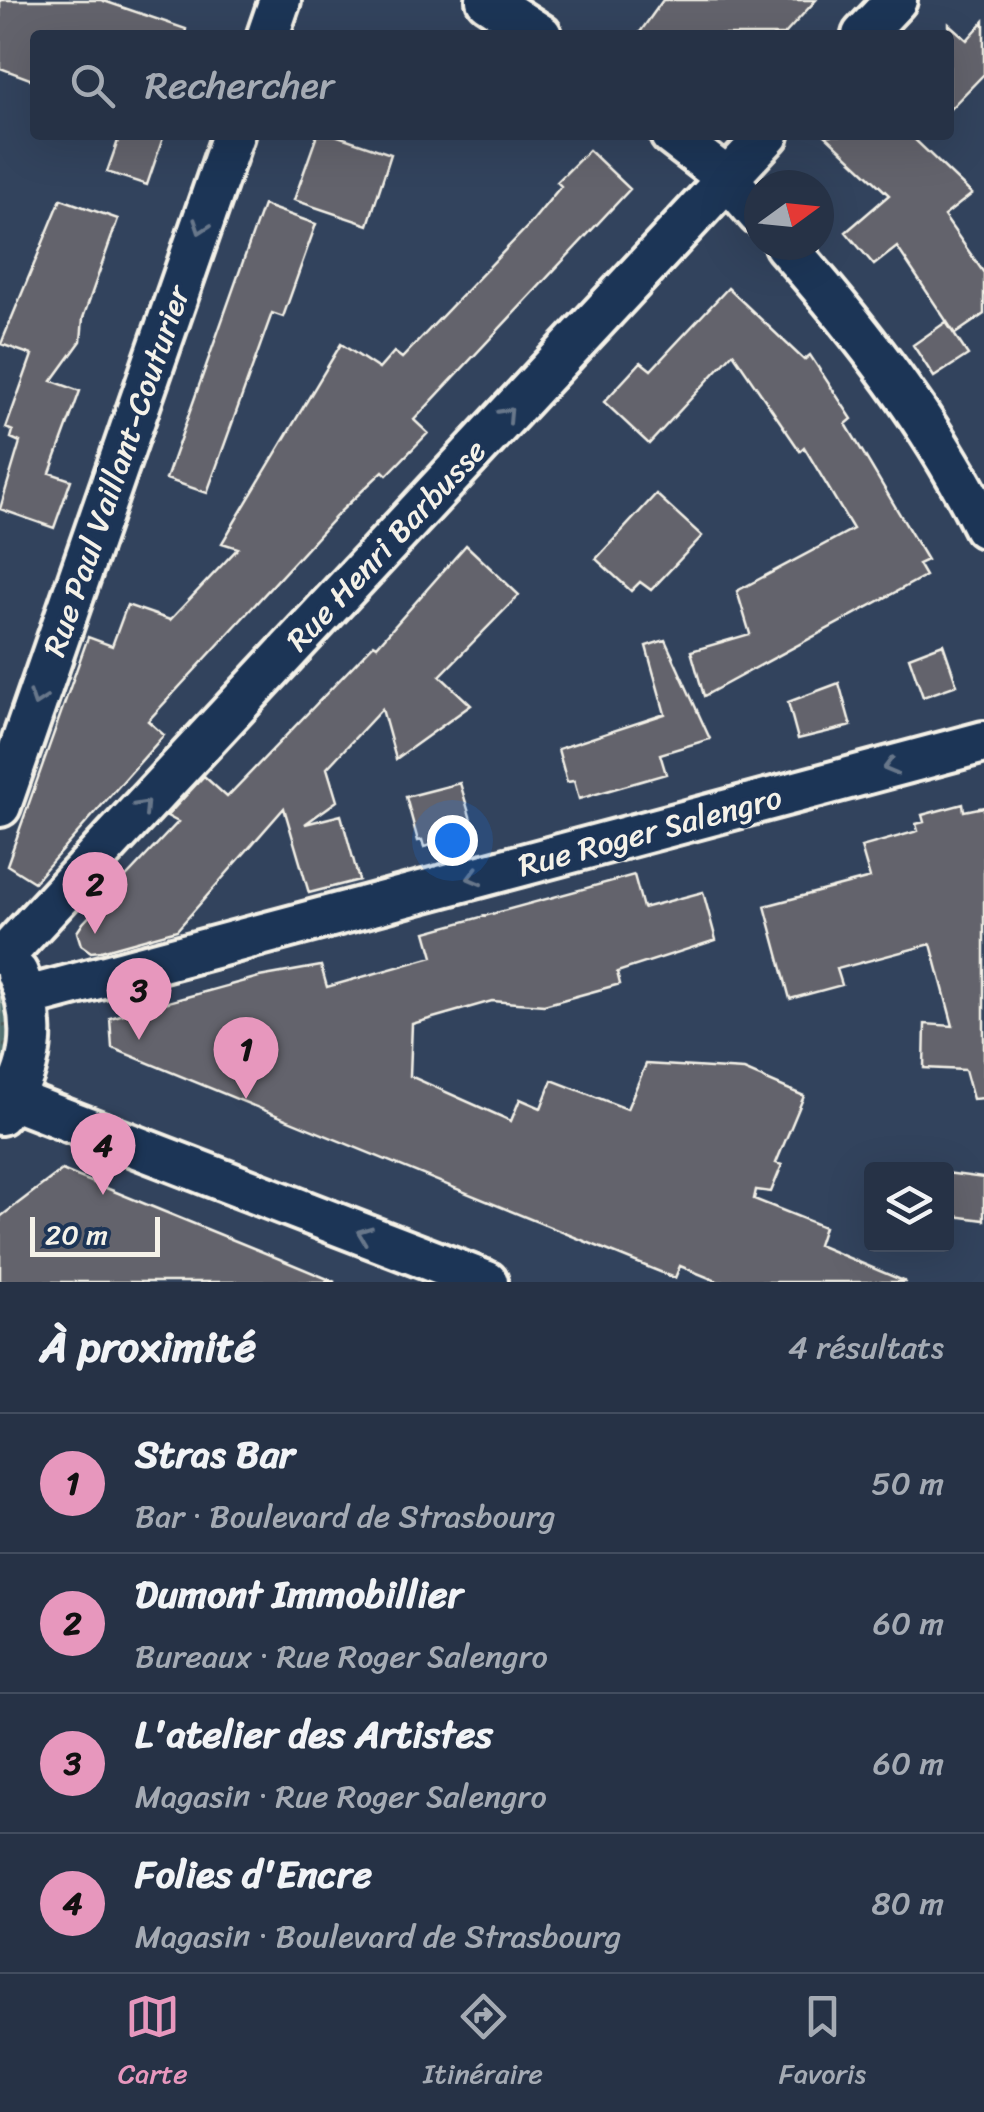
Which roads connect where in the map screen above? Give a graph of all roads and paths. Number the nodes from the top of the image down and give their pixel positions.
1 (280, 0) edge
2 (487, 0) edge
3 (896, 0) edge
4 (270, 30) edge
5 (535, 30) edge
6 (868, 30) edge
7 (231, 140) edge
8 (677, 140) edge
9 (763, 140) edge
10 (727, 178) junction
11 (744, 198) edge
12 (798, 260) edge
13 (984, 527) edge
14 (984, 742) edge
15 (0, 806) edge
16 (2, 952) edge
17 (27, 998) junction
18 (6, 1106) edge
19 (487, 1282) edge

1 - 4 street
2 - 5 street
3 - 6 street
7 -> 15 street, Rue Paul Vaillant-Couturier
8 - 10 street
9 - 10 street, Rue Henri Barbusse
10 - 11 street
16 -> 10 street, Rue Henri Barbusse
12 - 13 street
14 -> 17 street, Rue Roger Salengro
16 - 17 street
17 - 18 street
19 -> 18 street

